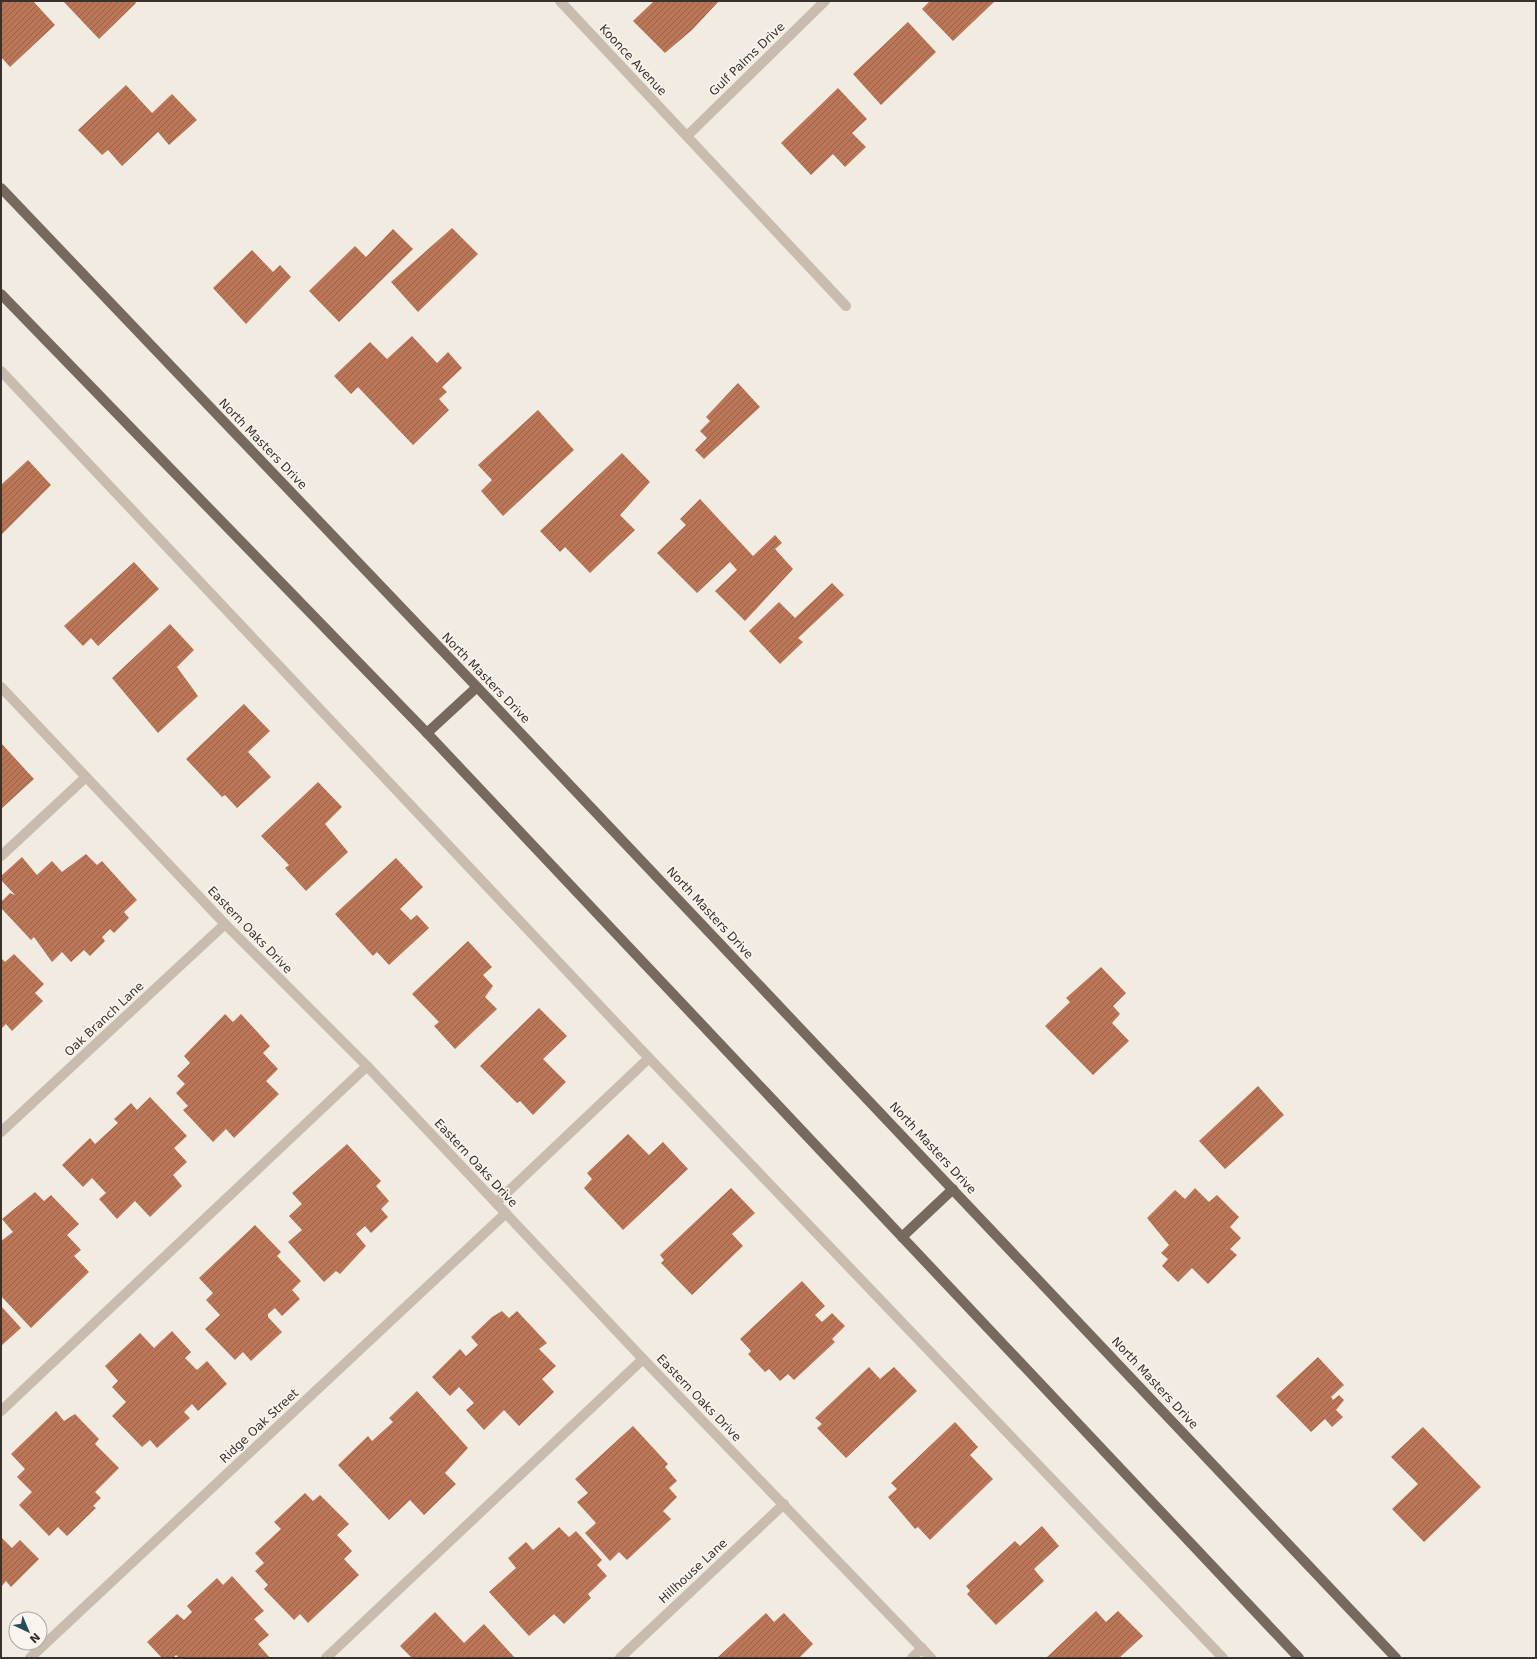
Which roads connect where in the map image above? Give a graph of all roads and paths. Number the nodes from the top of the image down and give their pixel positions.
1 (560, 1) edge
2 (825, 1) edge
3 (687, 136) junction
4 (1, 188) edge
5 (1, 294) edge
6 (846, 306) dead end
7 (1, 372) edge
8 (1, 687) edge
9 (477, 687) junction
10 (427, 733) junction
11 (86, 777) junction
12 (1, 856) edge
13 (225, 924) junction
14 (649, 1058) junction
15 (366, 1066) junction
16 (1, 1132) edge
17 (953, 1189) junction
18 (496, 1203) junction
19 (506, 1213) junction
20 (902, 1237) junction
21 (643, 1359) junction
22 (1, 1411) edge
23 (784, 1504) junction
24 (922, 1648) junction
25 (30, 1658) edge
26 (326, 1658) edge
27 (620, 1658) edge
28 (912, 1658) edge
29 (931, 1658) edge
30 (1223, 1658) edge
31 (1299, 1658) edge
32 (1396, 1658) edge

1 - 3 street, Koonce Avenue
2 - 3 street, Gulf Palms Drive
3 - 6 street, Koonce Avenue
4 - 9 main road, North Masters Drive
5 - 10 main road
7 - 14 street
8 - 11 street, Eastern Oaks Drive
9 - 10 main road
9 - 17 main road, North Masters Drive
10 - 20 main road
11 - 12 street
11 - 13 street, Eastern Oaks Drive
13 - 15 street, Eastern Oaks Drive
13 - 16 street, Oak Branch Lane
14 - 18 street
14 - 30 street
15 - 18 street, Eastern Oaks Drive
15 - 22 street
17 - 20 main road
17 - 32 main road, North Masters Drive
18 - 19 street, Eastern Oaks Drive
19 - 21 street, Eastern Oaks Drive
19 - 25 street, Ridge Oak Street
20 - 31 main road
21 - 23 street, Eastern Oaks Drive
21 - 26 street
23 - 24 street, Eastern Oaks Drive
23 - 27 street, Hillhouse Lane
24 - 28 street
24 - 29 street, Eastern Oaks Drive

